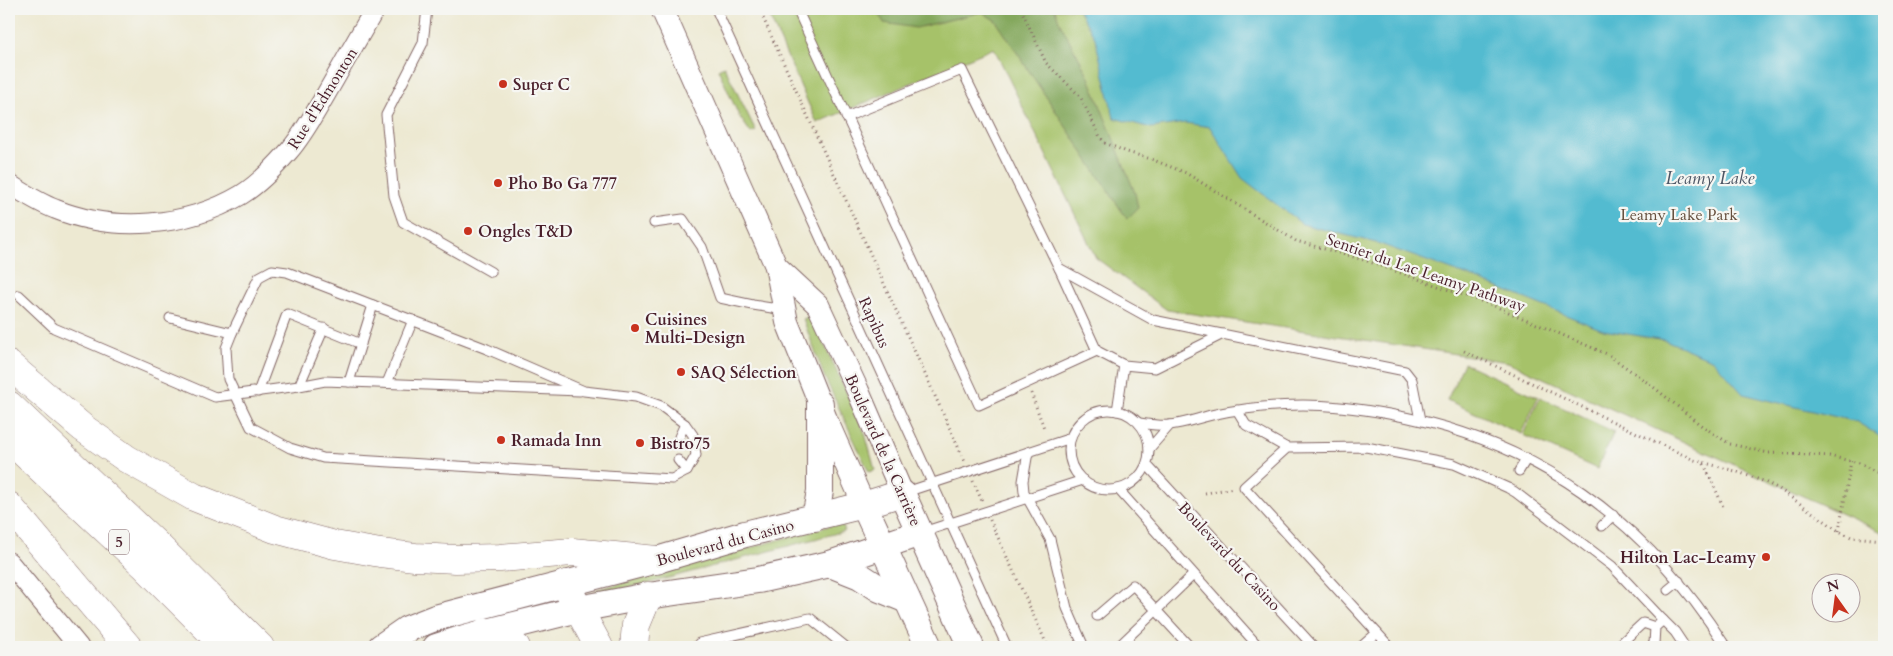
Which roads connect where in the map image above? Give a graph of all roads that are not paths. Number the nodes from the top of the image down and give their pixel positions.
1 (375, 9) edge
2 (427, 9) edge
3 (662, 9) edge
4 (716, 9) edge
5 (797, 9) edge
6 (846, 117) junction
7 (9, 184) edge
8 (654, 223) dead end
9 (776, 266) junction
10 (1059, 268) junction
11 (491, 272) dead end
12 (19, 295) dead end
13 (373, 305) junction
14 (785, 310) junction
15 (170, 318) dead end
16 (413, 320) junction
17 (324, 328) junction
18 (232, 333) junction
19 (1224, 334) junction
20 (361, 344) junction
21 (1097, 351) junction
22 (9, 365) edge
23 (1124, 365) junction
24 (349, 382) junction
25 (387, 383) junction
26 (299, 386) junction
27 (584, 391) junction
28 (258, 392) junction
29 (234, 394) junction
30 (820, 404) junction
31 (9, 405) edge
32 (1237, 410) junction
33 (1118, 411) junction
34 (1420, 420) junction
35 (1138, 423) junction
36 (685, 424) junction
37 (1170, 425) junction
38 (678, 437) dead end
39 (1072, 438) junction
40 (9, 440) edge
41 (1287, 448) junction
42 (1150, 449) junction
43 (1028, 452) junction
44 (1527, 458) junction
45 (678, 460) dead end
46 (1146, 465) junction
47 (687, 471) junction
48 (1519, 471) dead end
49 (1083, 480) junction
50 (932, 484) junction
51 (1118, 490) junction
52 (902, 493) junction
53 (1027, 498) junction
54 (864, 505) junction
55 (9, 506) edge
56 (1613, 515) junction
57 (815, 518) junction
58 (950, 522) junction
59 (1602, 526) dead end
60 (920, 533) junction
61 (883, 546) junction
62 (657, 560) junction
63 (9, 562) edge
64 (830, 564) junction
65 (1193, 575) junction
66 (1679, 582) junction
67 (565, 584) junction
68 (1668, 590) dead end
69 (648, 596) junction
70 (906, 600) junction
71 (579, 608) junction
72 (1156, 611) junction
73 (1097, 616) dead end
74 (1663, 620) junction
75 (1655, 627) junction
76 (485, 632) junction
77 (1377, 633) junction
78 (1724, 644) dead end
79 (79, 647) edge
80 (128, 647) edge
81 (226, 647) edge
82 (260, 647) edge
83 (381, 647) edge
84 (436, 647) edge
85 (516, 647) edge
86 (599, 647) edge
87 (634, 647) edge
88 (700, 647) edge
89 (843, 647) edge
90 (929, 647) edge
91 (971, 647) edge
92 (1007, 647) edge
93 (1084, 647) edge
94 (1118, 647) edge
95 (1190, 647) edge
96 (1260, 647) edge
97 (1314, 647) edge
98 (1361, 647) edge
99 (1390, 647) edge
100 (1617, 647) edge
101 (1650, 647) edge
102 (1685, 647) edge

1 - 7 street, Rue d'Edmonton
2 - 11 lane
3 - 9 street, Boulevard de la Carrière
4 - 50 lane, Rapibus
5 - 6 lane
6 - 10 lane
6 - 21 lane
8 - 14 lane
9 - 14 street, Boulevard de la Carrière
9 - 52 street, Boulevard de la Carrière
10 - 19 lane
10 - 21 lane
12 - 29 lane
13 - 16 lane
13 - 18 lane
13 - 20 lane
14 - 30 street, Boulevard de la Carrière
15 - 18 lane
16 - 25 lane
16 - 27 lane
17 - 20 lane
17 - 26 lane
17 - 28 lane
18 - 29 lane
19 - 23 lane
19 - 34 lane
20 - 24 lane
21 - 23 lane
22 - 62 highway
23 - 33 lane
24 - 25 lane
24 - 26 lane
25 - 27 lane
26 - 28 lane
27 - 36 lane
28 - 29 lane
29 - 47 lane
30 - 54 street, Boulevard de la Carrière
30 - 57 main road
31 - 82 highway, 5
32 - 34 lane
32 - 37 lane
32 - 41 lane
33 - 35 lane
33 - 39 lane
34 - 44 lane
35 - 37 lane
35 - 42 lane
36 - 38 lane
36 - 47 lane
37 - 42 lane
39 - 43 lane, Boulevard du Casino
39 - 49 lane
40 - 81 highway, 5
41 - 74 lane
41 - 77 lane
42 - 46 lane
43 - 50 lane, Boulevard du Casino
43 - 53 lane
44 - 48 lane
44 - 56 lane
45 - 47 lane
46 - 51 lane
46 - 97 lane, Boulevard du Casino
49 - 51 lane
49 - 53 lane, Boulevard du Casino
50 - 52 lane, Boulevard du Casino
50 - 58 lane, Rapibus
51 - 65 lane
52 - 54 main road, Boulevard du Casino
52 - 60 main road, Boulevard de la Carrière
53 - 58 lane, Boulevard du Casino
53 - 93 lane
54 - 57 main road, Boulevard du Casino
54 - 61 main road, Boulevard de la Carrière
55 - 80 highway
56 - 59 lane
56 - 66 lane
57 - 62 main road, Boulevard du Casino
58 - 60 lane, Boulevard du Casino
58 - 92 lane, Rapibus
60 - 61 main road, Boulevard du Casino
60 - 91 main road, Boulevard de la Carrière
61 - 64 main road, Boulevard du Casino
61 - 70 main road, Boulevard de la Carrière
62 - 67 main road, Boulevard du Casino
63 - 79 street
64 - 69 main road, Boulevard du Casino
64 - 70 main road
65 - 72 lane
65 - 96 lane
66 - 68 lane
66 - 78 lane
67 - 71 highway
67 - 83 main road, Boulevard du Casino
69 - 71 main road, Boulevard du Casino
69 - 87 highway
70 - 90 main road, Boulevard de la Carrière
71 - 76 main road, Boulevard du Casino
71 - 86 highway
72 - 73 lane
72 - 94 lane
72 - 95 lane
74 - 75 lane
74 - 102 lane
75 - 100 lane
75 - 101 lane
76 - 84 main road, Boulevard du Casino
76 - 85 highway
77 - 98 lane
77 - 99 lane
88 - 89 lane

